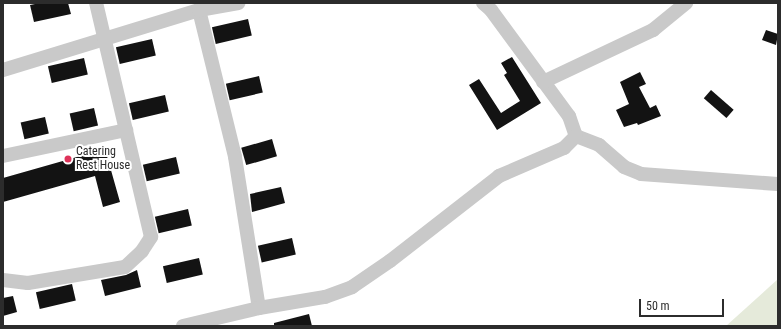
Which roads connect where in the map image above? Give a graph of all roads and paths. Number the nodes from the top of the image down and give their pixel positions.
1 (96, 3) edge
2 (238, 3) edge
3 (483, 3) edge
4 (686, 3) edge
5 (199, 10) junction
6 (105, 38) junction
7 (3, 70) edge
8 (543, 82) junction
9 (126, 130) junction
10 (576, 136) junction
11 (3, 156) edge
12 (778, 184) edge
13 (3, 280) edge
14 (259, 308) junction
15 (183, 326) edge

1 - 6 street
2 - 5 street
3 - 8 street
4 - 8 street
5 - 6 street
5 - 14 street
6 - 7 street
6 - 9 street
8 - 10 street
9 - 11 street
9 - 13 street
10 - 12 street
10 - 14 street
14 - 15 street

